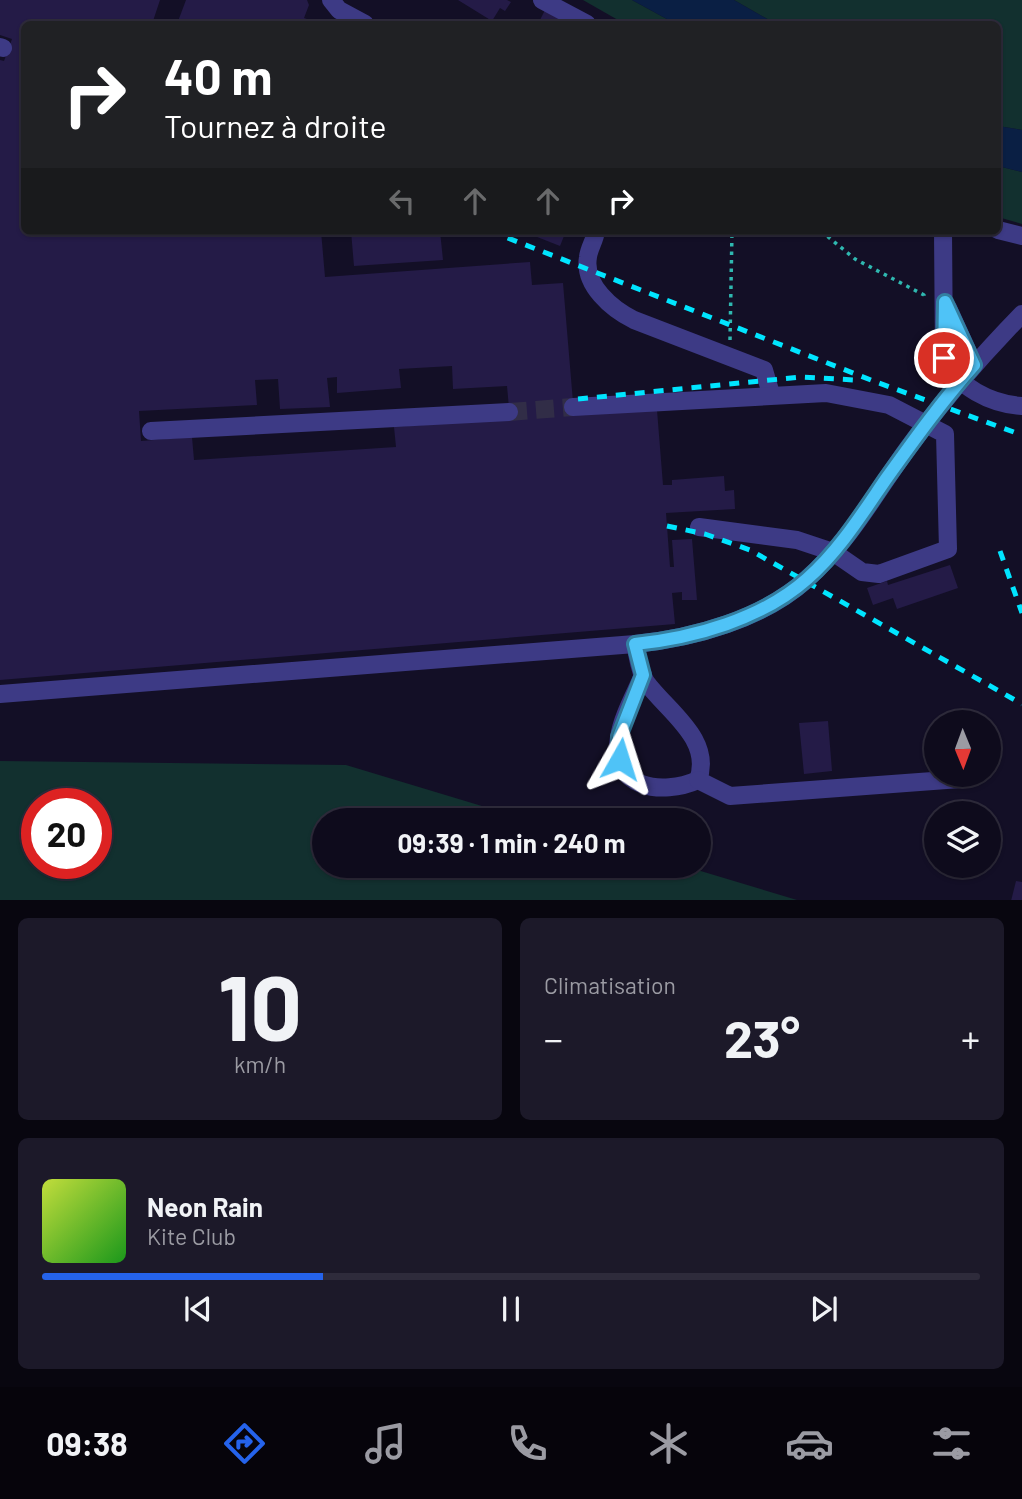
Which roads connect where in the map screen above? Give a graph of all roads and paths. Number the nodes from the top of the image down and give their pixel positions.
1 (331, 0) edge
2 (542, 0) edge
3 (359, 21) edge
4 (581, 21) edge
5 (1001, 231) edge
6 (595, 235) edge
7 (732, 235) edge
8 (826, 235) edge
9 (943, 235) edge
10 (1022, 236) edge
11 (945, 302) junction
12 (1022, 313) edge
13 (727, 356) junction
14 (974, 365) junction
15 (961, 380) junction
16 (771, 394) junction
17 (573, 407) tunnel mouth
18 (1022, 407) edge
19 (509, 412) tunnel mouth
20 (926, 424) junction
21 (151, 431) dead end
22 (699, 527) dead end
23 (832, 552) junction
24 (635, 644) junction
25 (643, 675) junction
26 (0, 694) edge
27 (698, 780) junction
28 (924, 782) edge

1 - 3 lane
2 - 4 lane
5 - 10 lane
6 - 13 lane
7 - 13 path
8 - 11 path
9 - 11 lane
11 - 14 lane
11 - 15 lane
12 - 14 lane
13 - 16 lane
14 - 15 lane
15 - 18 lane
15 - 20 lane
16 - 17 lane
16 - 20 lane
19 - 21 lane
20 - 23 lane
20 - 23 lane
22 - 23 lane
23 - 24 lane
24 - 25 lane
24 - 26 lane
25 - 27 lane
25 - 27 lane
27 - 28 lane

